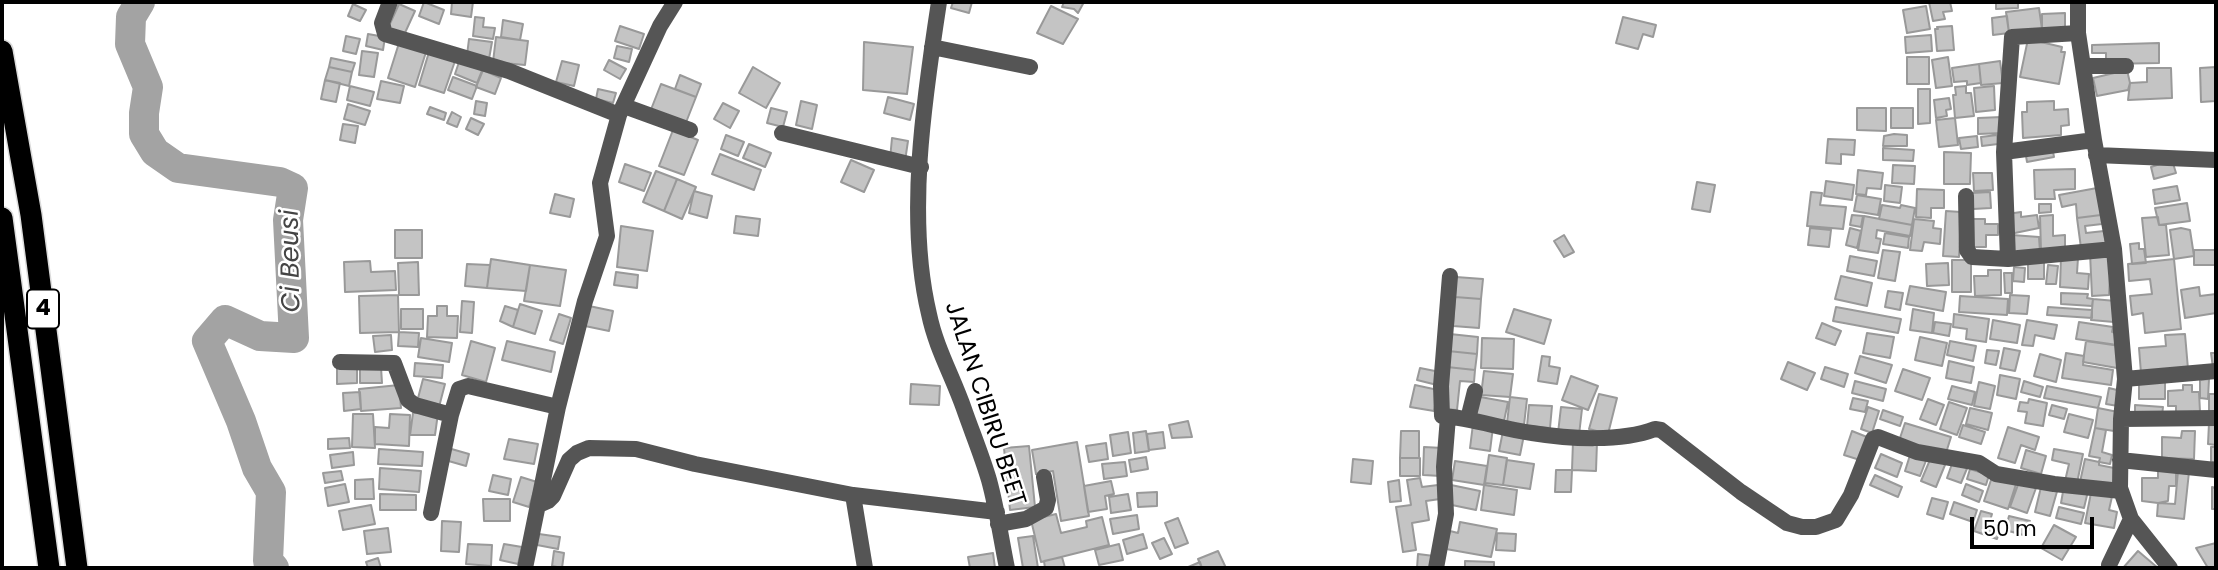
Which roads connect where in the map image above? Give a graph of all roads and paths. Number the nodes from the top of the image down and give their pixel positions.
1 (390, 2) edge
2 (675, 2) edge
3 (939, 2) edge
4 (2078, 2) edge
5 (2078, 33) junction
6 (932, 47) junction
7 (2, 51) edge
8 (2083, 66) junction
9 (2126, 66) dead end
10 (1030, 67) dead end
11 (621, 110) junction
12 (690, 130) dead end
13 (782, 133) dead end
14 (2095, 147) junction
15 (2004, 152) junction
16 (2216, 160) edge
17 (921, 167) junction
18 (1966, 196) dead end
19 (2, 218) edge
20 (2114, 249) junction
21 (2008, 259) junction
22 (1450, 276) dead end
23 (340, 362) dead end
24 (2216, 371) edge
25 (2125, 379) junction
26 (1475, 391) dead end
27 (558, 407) junction
28 (452, 415) junction
29 (1448, 416) junction
30 (2216, 418) edge
31 (1468, 419) junction
32 (2121, 419) junction
33 (2120, 460) junction
34 (2216, 470) edge
35 (1044, 477) dead end
36 (2121, 491) junction
37 (853, 495) junction
38 (539, 505) junction
39 (431, 513) dead end
40 (997, 518) junction
41 (2131, 519) junction
42 (2109, 565) dead end
43 (49, 568) edge
44 (77, 568) edge
45 (525, 568) edge
46 (865, 568) edge
47 (1007, 568) edge
48 (1436, 568) edge
49 (2170, 568) edge

1 - 11 street
2 - 11 street
3 - 6 street, JALAN CIBIRU BEET
4 - 5 street
5 - 8 street
5 - 15 street
6 - 10 street
6 - 17 street, JALAN CIBIRU BEET
7 - 44 highway, 4
8 - 9 street
8 - 14 street
11 - 12 street
11 - 27 street
13 - 17 street
14 - 15 street
14 - 16 street
14 - 20 street
15 - 21 street
17 - 40 street, JALAN CIBIRU BEET
18 - 21 street
19 - 43 highway, 4
20 - 21 street
20 - 25 street
22 - 29 street
23 - 28 street
24 - 25 street
25 - 32 street
26 - 31 street
27 - 28 street
27 - 38 street
28 - 39 street
29 - 31 street
29 - 48 street
30 - 32 street
31 - 36 street
32 - 33 street
33 - 34 street
33 - 36 street
35 - 40 street
36 - 41 street
37 - 38 street
37 - 40 street
37 - 46 street
38 - 45 street
40 - 47 street, JALAN CIBIRU BEET
41 - 42 street
41 - 49 street

